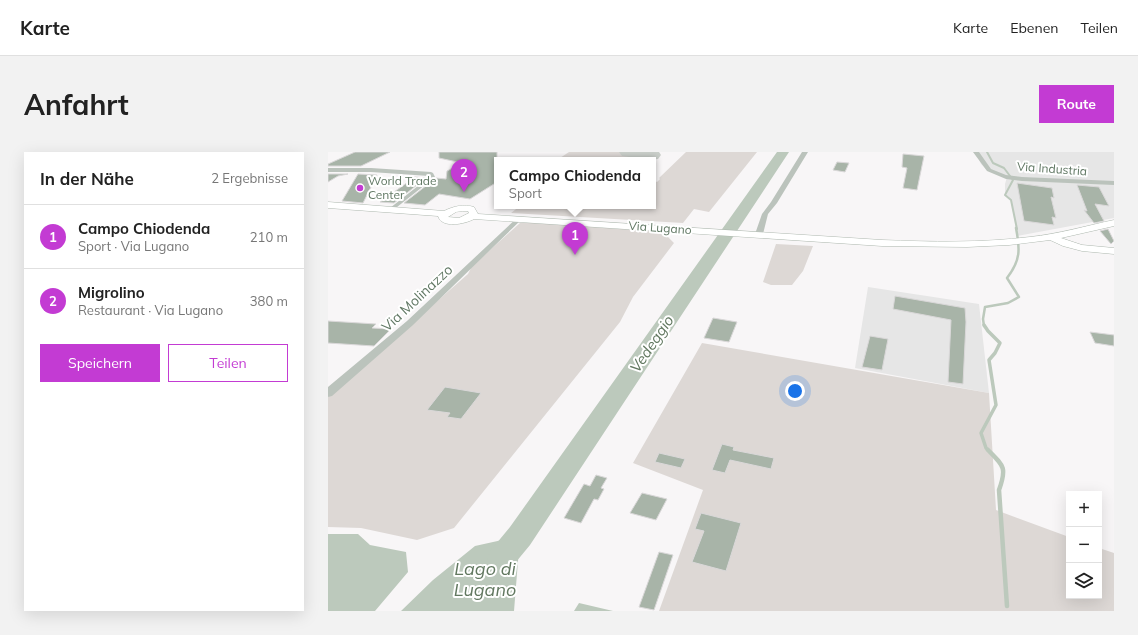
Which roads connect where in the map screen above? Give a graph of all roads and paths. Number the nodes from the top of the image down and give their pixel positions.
1 (805, 152) edge
2 (976, 152) edge
3 (328, 170) edge
4 (1114, 183) edge
5 (328, 205) edge
6 (392, 210) junction
7 (520, 218) junction
8 (1114, 223) edge
9 (755, 234) junction
10 (1051, 237) junction
11 (1114, 251) edge
12 (328, 393) edge

1 - 9 street
2 - 4 street, Via Industria
3 - 6 street
5 - 6 main road
6 - 7 main road, Via Lugano
7 - 9 main road, Via Lugano
7 - 12 street, Via Molinazzo
8 - 10 main road, Via Lugano
9 - 10 main road, Via Lugano
10 - 11 main road

